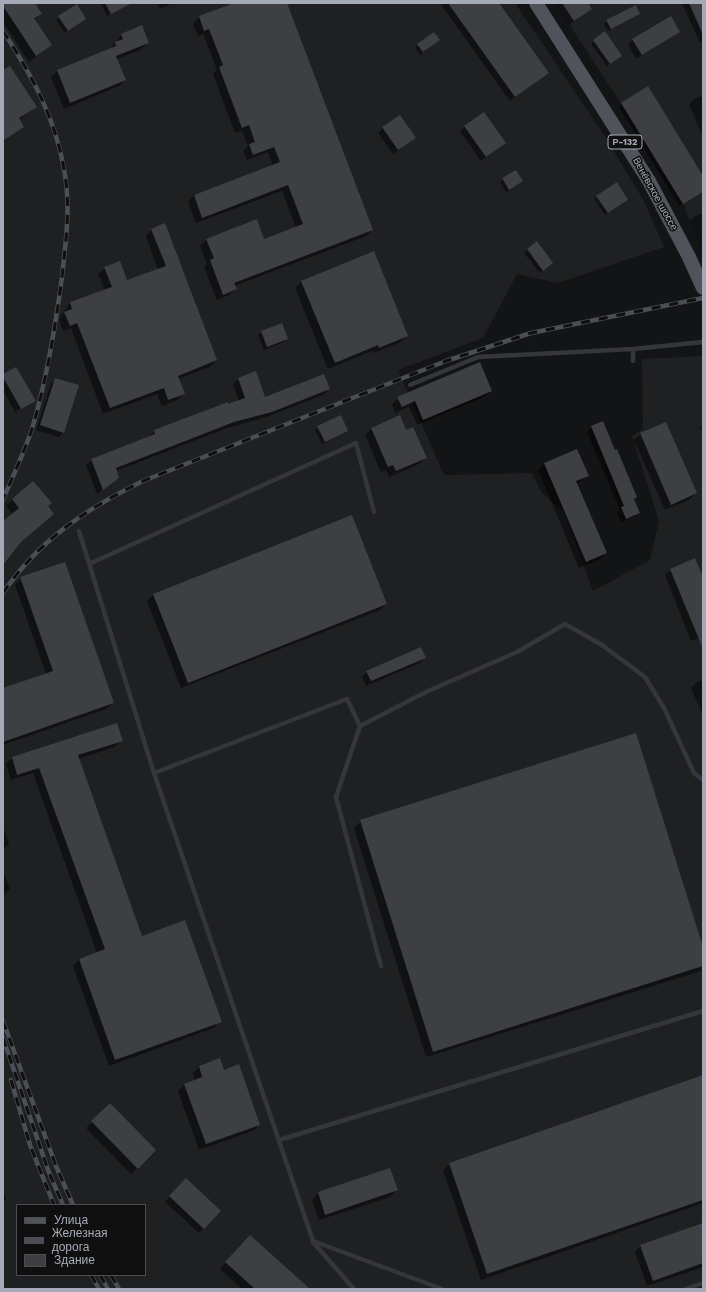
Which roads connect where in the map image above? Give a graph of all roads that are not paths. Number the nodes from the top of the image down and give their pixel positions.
1 (536, 3) edge
2 (701, 279) edge
3 (703, 342) edge
4 (633, 349) junction
5 (633, 361) dead end
6 (410, 385) dead end
7 (374, 512) dead end
8 (79, 531) dead end
9 (89, 564) junction
10 (360, 726) junction
11 (154, 773) junction
12 (703, 780) edge
13 (381, 966) dead end
14 (703, 1011) edge
15 (279, 1140) junction
16 (313, 1241) junction
17 (703, 1283) edge
18 (354, 1289) edge
19 (442, 1289) edge
20 (686, 1289) edge

1 - 2 main road, Венёвское шоссе / Р-132
3 - 4 lane
4 - 5 lane
4 - 6 lane
7 - 9 lane
8 - 9 lane
9 - 11 lane
10 - 11 lane
10 - 12 lane
10 - 13 lane
11 - 15 lane
14 - 15 lane
15 - 16 lane
16 - 18 lane
16 - 19 lane
17 - 20 lane

